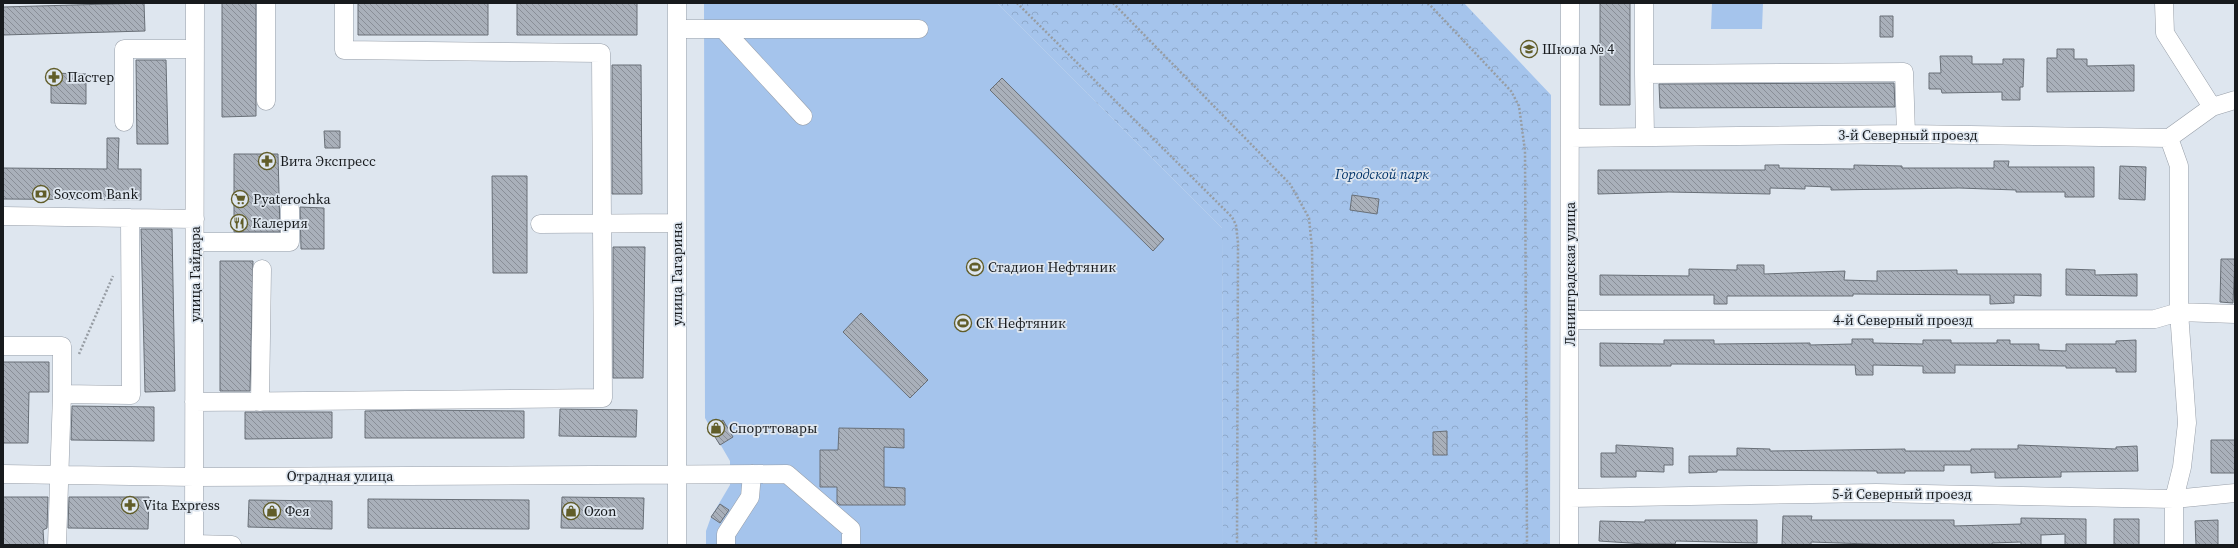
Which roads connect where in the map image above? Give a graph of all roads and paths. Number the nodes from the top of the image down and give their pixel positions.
1 (195, 3) edge
2 (266, 3) edge
3 (344, 3) edge
4 (677, 3) edge
5 (1016, 3) edge
6 (1113, 3) edge
7 (1428, 3) edge
8 (1570, 3) edge
9 (1644, 3) edge
10 (2164, 3) edge
11 (677, 29) junction
12 (723, 29) junction
13 (919, 29) dead end
14 (195, 49) junction
15 (1644, 74) junction
16 (2235, 100) edge
17 (266, 101) dead end
18 (2212, 107) junction
19 (803, 116) dead end
20 (124, 122) dead end
21 (1906, 134) junction
22 (1645, 137) junction
23 (1570, 138) junction
24 (2169, 138) junction
25 (290, 209) dead end
26 (3, 216) edge
27 (130, 218) junction
28 (195, 219) junction
29 (540, 224) dead end
30 (602, 224) junction
31 (677, 224) junction
32 (195, 242) junction
33 (262, 269) dead end
34 (115, 271) dead end
35 (2179, 312) junction
36 (2235, 314) edge
37 (1570, 320) junction
38 (3, 346) edge
39 (78, 358) dead end
40 (62, 394) junction
41 (194, 402) junction
42 (260, 402) junction
43 (3, 474) edge
44 (676, 474) junction
45 (752, 474) junction
46 (59, 475) junction
47 (194, 477) junction
48 (2235, 494) edge
49 (1570, 498) junction
50 (2174, 499) junction
51 (57, 545) edge
52 (194, 545) edge
53 (232, 545) edge
54 (677, 545) edge
55 (726, 545) edge
56 (851, 545) edge
57 (1237, 545) edge
58 (1316, 545) edge
59 (1526, 545) edge
60 (1569, 545) edge
61 (2174, 545) edge

1 - 14 street, улица Гайдара
2 - 17 street
3 - 30 street
4 - 11 street, улица Гагарина
5 - 57 path
6 - 58 path
7 - 59 path
8 - 23 street, Ленинградская улица
9 - 15 street
10 - 18 street
11 - 12 street
11 - 31 street, улица Гагарина
12 - 13 street
12 - 19 street
14 - 20 street
14 - 28 street, улица Гайдара
15 - 21 street
15 - 22 street
16 - 18 street
18 - 24 street
21 - 22 street, 3-й Северный проезд
21 - 24 street, 3-й Северный проезд
22 - 23 street, 3-й Северный проезд
23 - 37 street, Ленинградская улица
24 - 35 street
25 - 32 street
26 - 27 street
27 - 28 street
27 - 40 street
28 - 32 street, улица Гайдара
29 - 30 street
30 - 31 street
30 - 42 street
31 - 44 street, улица Гагарина
32 - 41 street, улица Гайдара
33 - 42 street
34 - 39 path
35 - 36 street, 4-й Северный проезд
35 - 37 street, 4-й Северный проезд
35 - 50 street
37 - 49 street, Ленинградская улица
38 - 40 street
40 - 46 street
41 - 42 street
41 - 47 street, улица Гайдара
43 - 46 street, Отрадная улица
44 - 45 street, Отрадная улица
44 - 47 street, Отрадная улица
44 - 54 street, улица Гагарина
45 - 55 street
45 - 56 street, Отрадная улица
46 - 47 street, Отрадная улица
46 - 51 street
47 - 52 street, улица Гайдара
48 - 50 street, 5-й Северный проезд
49 - 50 street, 5-й Северный проезд
49 - 60 street, Ленинградская улица
50 - 61 street
52 - 53 street

